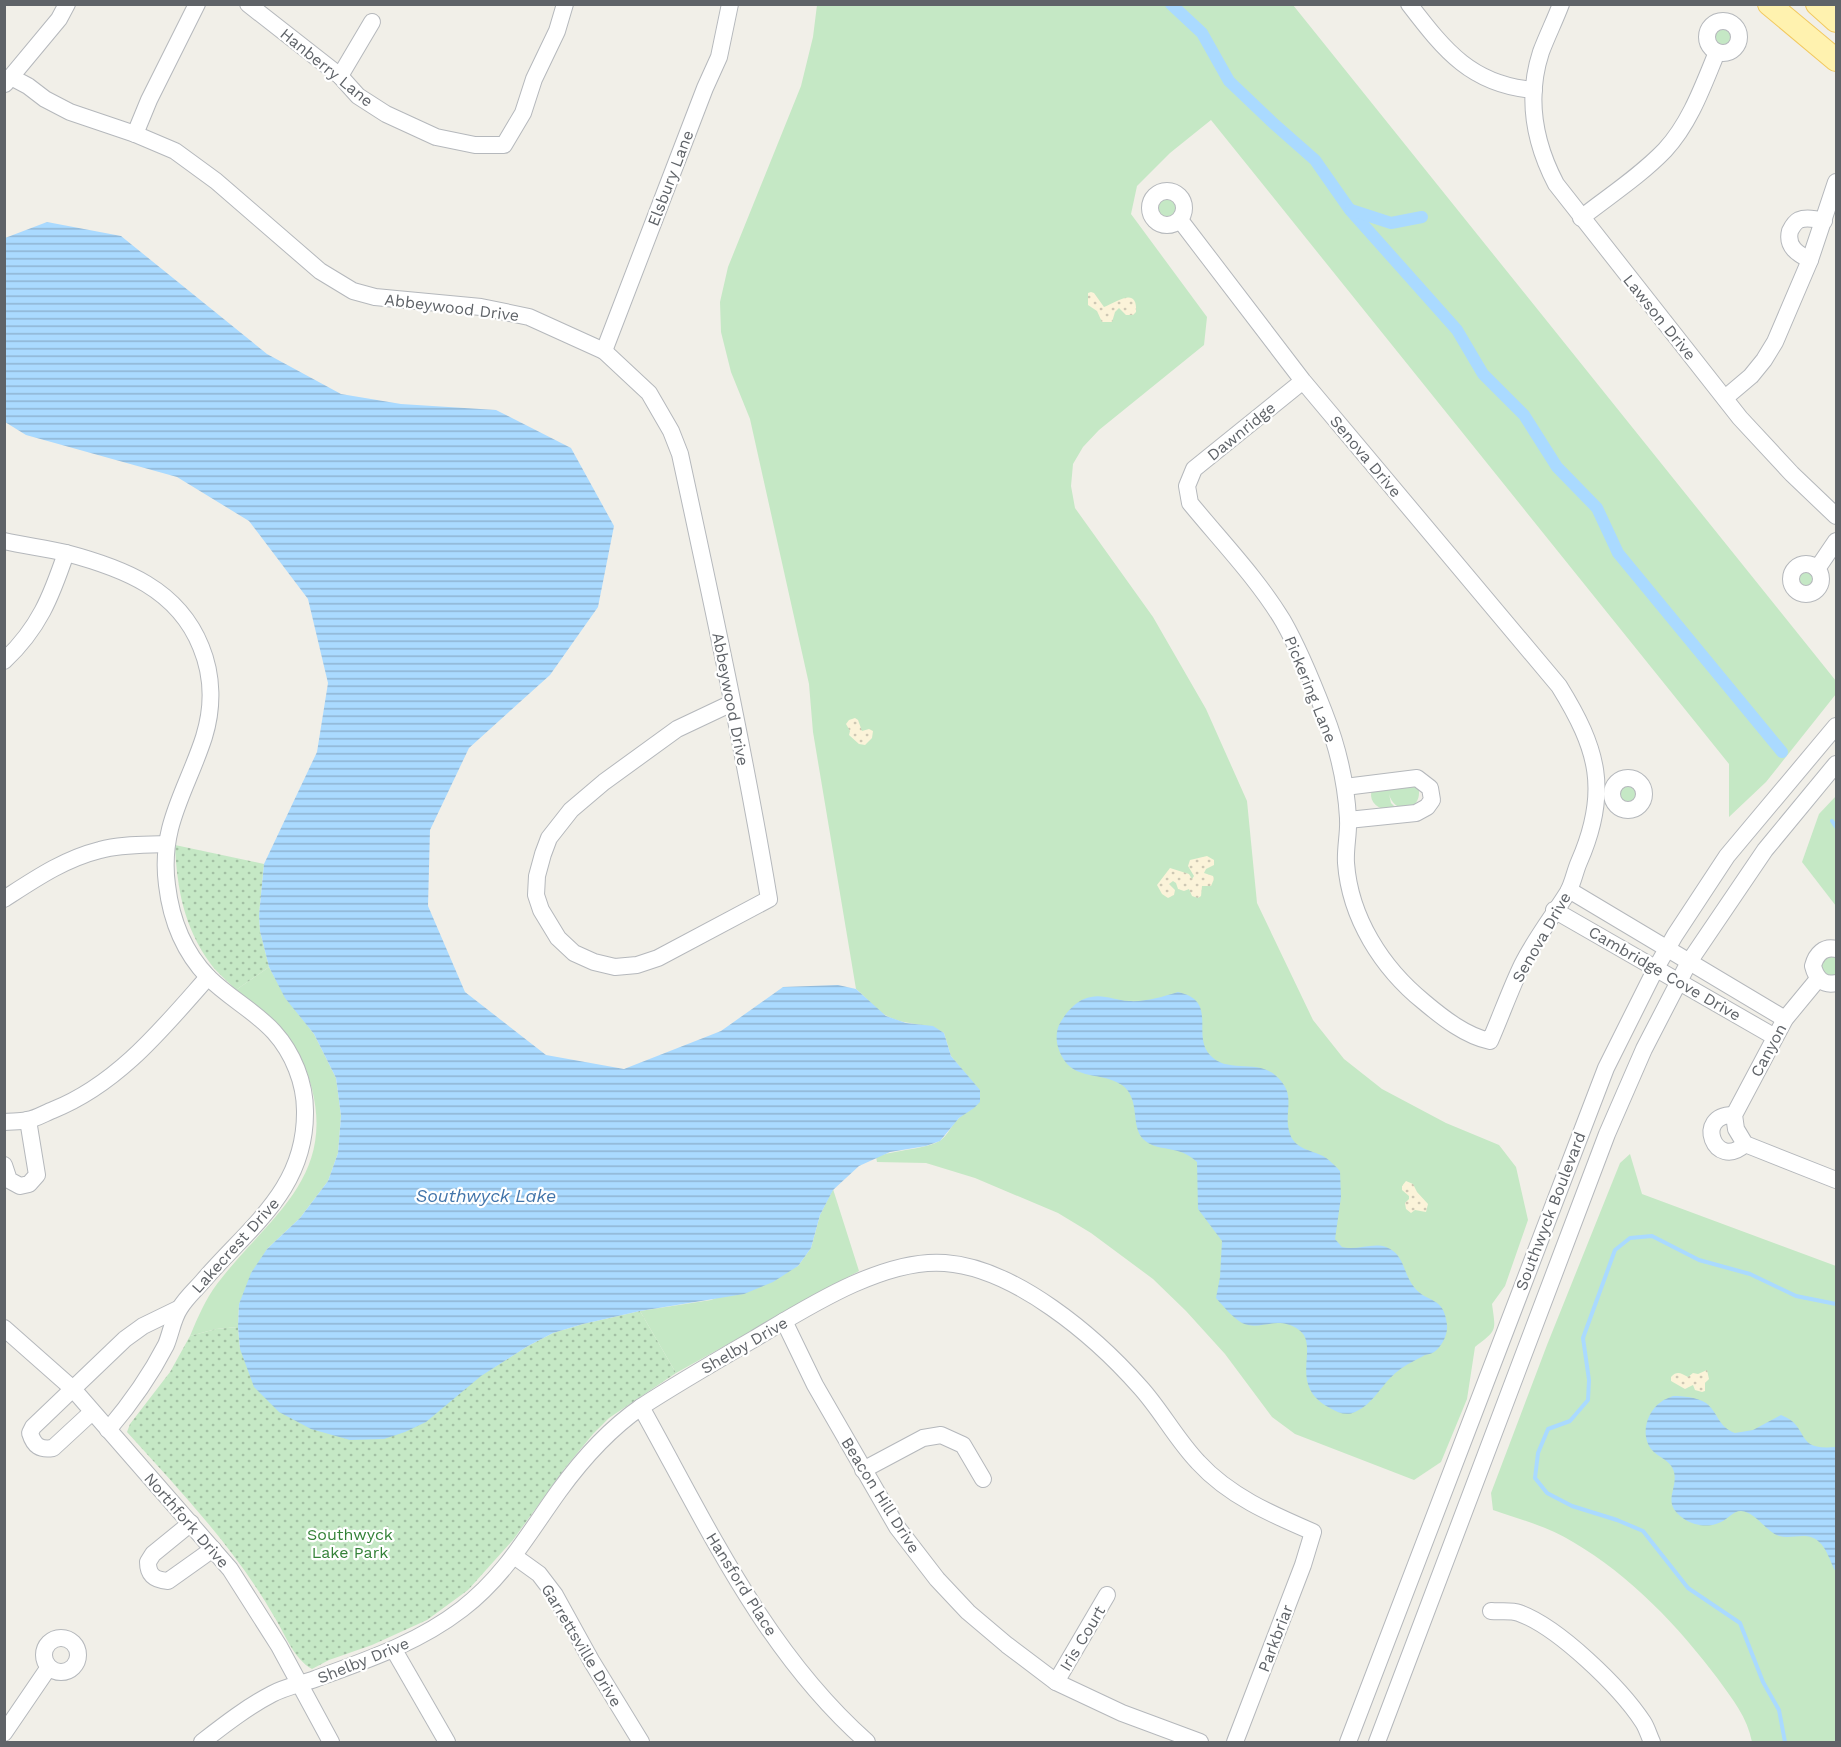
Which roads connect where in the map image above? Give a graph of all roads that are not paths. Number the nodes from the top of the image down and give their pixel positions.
1 (67, 4) edge
2 (198, 4) edge
3 (248, 4) edge
4 (565, 4) edge
5 (730, 4) edge
6 (1409, 4) edge
7 (1561, 4) edge
8 (1769, 4) edge
9 (1817, 4) edge
10 (1836, 21) edge
11 (372, 22) dead end
12 (1717, 52) dead end
13 (1836, 60) edge
14 (340, 76) junction
15 (8, 80) edge
16 (1534, 90) junction
17 (135, 134) junction
18 (1836, 182) edge
19 (1581, 218) junction
20 (1180, 220) dead end
21 (1824, 221) junction
22 (1810, 260) junction
23 (604, 351) junction
24 (1303, 381) junction
25 (1725, 398) junction
26 (1186, 486) joint
27 (1836, 516) edge
28 (4, 541) edge
29 (1836, 541) edge
30 (66, 553) junction
31 (1817, 569) dead end
32 (4, 661) edge
33 (732, 703) junction
34 (1836, 726) edge
35 (1836, 764) edge
36 (1345, 787) junction
37 (1348, 820) junction
38 (166, 844) junction
39 (1569, 890) junction
40 (4, 899) edge
41 (1554, 910) junction
42 (1668, 950) junction
43 (1836, 950) edge
44 (1689, 962) junction
45 (1656, 968) junction
46 (208, 977) junction
47 (1818, 979) junction
48 (1678, 981) junction
49 (1836, 983) edge
50 (1785, 1018) junction
51 (1775, 1037) junction
52 (1490, 1041) joint
53 (28, 1120) junction
54 (4, 1122) edge
55 (1735, 1122) junction
56 (1745, 1144) junction
57 (4, 1165) edge
58 (1836, 1180) edge
59 (178, 1309) junction
60 (784, 1321) junction
61 (4, 1328) edge
62 (73, 1389) junction
63 (641, 1407) junction
64 (92, 1412) junction
65 (1469, 1424) junction
66 (108, 1430) junction
67 (1494, 1434) junction
68 (863, 1470) junction
69 (982, 1479) dead end
70 (191, 1523) junction
71 (1313, 1532) joint
72 (213, 1549) junction
73 (514, 1556) junction
74 (1107, 1595) dead end
75 (1491, 1611) dead end
76 (394, 1650) junction
77 (49, 1667) dead end
78 (1056, 1682) junction
79 (300, 1684) junction
80 (4, 1733) edge
81 (202, 1743) edge
82 (331, 1743) edge
83 (447, 1743) edge
84 (641, 1743) edge
85 (867, 1743) edge
86 (1200, 1743) edge
87 (1235, 1743) edge
88 (1348, 1743) edge
89 (1377, 1743) edge
90 (1652, 1743) edge

1 - 15 street
2 - 17 street
3 - 14 street, Hanberry Lane
4 - 14 street, Hanberry Lane
5 - 23 street, Elsbury Lane
6 - 16 street
7 - 16 street, Lawson Drive
8 - 13 main road
9 - 10 main road
11 - 14 street
12 - 19 street
15 - 17 street, Abbeywood Drive
16 - 19 street, Lawson Drive
17 - 23 street, Abbeywood Drive
18 - 21 street
19 - 25 street, Lawson Drive
20 - 24 street, Senova Drive
21 - 22 street
21 - 22 street
22 - 25 street
23 - 33 street, Abbeywood Drive
24 - 26 street, Dawnridge
24 - 39 street, Senova Drive
25 - 27 street, Lawson Drive
26 - 36 street, Pickering Lane
28 - 30 street, Lakecrest Drive
29 - 31 street
30 - 32 street
30 - 38 street, Lakecrest Drive
33 - 33 street, Abbeywood Drive
34 - 42 street, Southwyck Boulevard
35 - 44 street, Southwyck Boulevard
36 - 37 street, Pickering Lane
36 - 37 street
37 - 52 street, Pickering Lane
38 - 40 street
38 - 46 street, Lakecrest Drive
39 - 41 street, Senova Drive
39 - 42 street, Cambridge Cove Drive
41 - 45 street, Cambridge Cove Drive
41 - 52 street, Senova Drive
42 - 44 street, Cambridge Cove Drive
42 - 45 street, Southwyck Boulevard
43 - 47 street
44 - 48 street, Southwyck Boulevard
44 - 50 street, Cambridge Cove Drive
45 - 48 street, Cambridge Cove Drive
45 - 65 street, Southwyck Boulevard
46 - 53 street
46 - 59 street, Lakecrest Drive
47 - 49 street
47 - 50 street, Canyon
48 - 51 street, Cambridge Cove Drive
48 - 67 street, Southwyck Boulevard
50 - 51 street, Canyon
51 - 55 street, Canyon
53 - 54 street
53 - 57 street
55 - 56 street
55 - 56 street
56 - 58 street
59 - 62 street, Lakecrest Drive
59 - 66 street, Lakecrest Drive
60 - 63 street, Shelby Drive
60 - 68 street, Beacon Hill Drive
60 - 71 street, Shelby Drive
61 - 62 street, Northfork Drive
62 - 64 street, Northfork Drive
62 - 64 street, Lakecrest Drive
63 - 73 street, Shelby Drive
63 - 85 street, Hansford Place
64 - 66 street, Northfork Drive
65 - 67 street
65 - 88 street, Southwyck Boulevard
66 - 70 street, Northfork Drive
67 - 89 street, Southwyck Boulevard
68 - 69 street
68 - 78 street, Beacon Hill Drive
70 - 72 street, Northfork Drive
70 - 72 street
71 - 87 street, Parkbriar
72 - 79 street, Northfork Drive
73 - 76 street, Shelby Drive
73 - 84 street, Garrettsville Drive
74 - 78 street, Iris Court
75 - 90 street
76 - 79 street, Shelby Drive
76 - 83 street
77 - 80 street
78 - 86 street, Beacon Hill Drive
79 - 81 street, Shelby Drive
79 - 82 street, Northfork Drive

